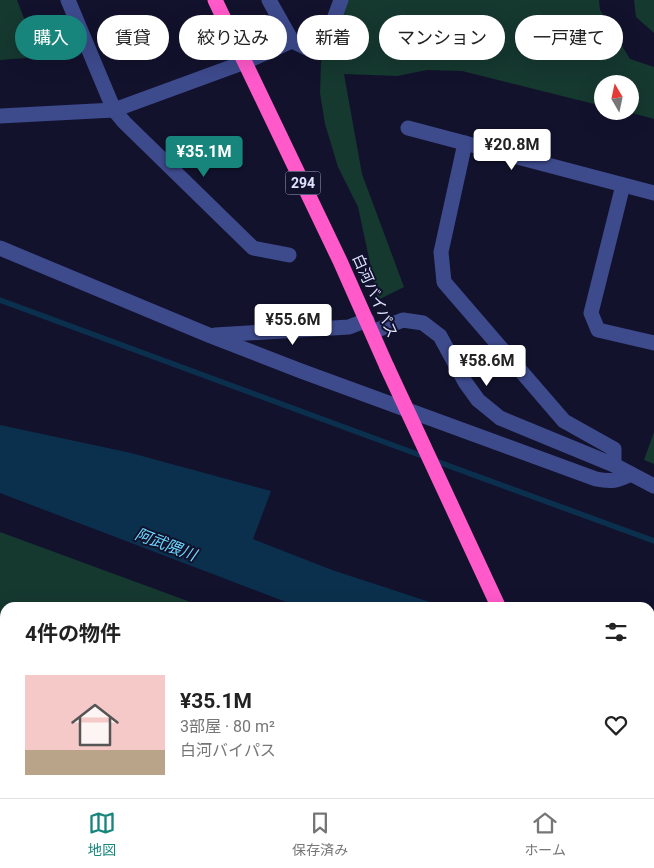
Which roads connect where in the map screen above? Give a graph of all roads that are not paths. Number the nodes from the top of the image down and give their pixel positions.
1 (68, 0) edge
2 (216, 0) edge
3 (269, 0) edge
4 (340, 0) edge
5 (292, 41) junction
6 (245, 62) junction
7 (114, 110) junction
8 (0, 116) edge
9 (408, 128) dead end
10 (465, 144) junction
11 (623, 185) junction
12 (654, 193) edge
13 (0, 248) edge
14 (289, 255) dead end
15 (370, 326) junction
16 (211, 336) junction
17 (654, 344) edge
18 (614, 465) junction
19 (631, 474) junction
20 (654, 486) edge
21 (496, 602) edge

1 - 7 street
2 - 6 highway, 白河バイパス / 294
3 - 5 street
4 - 5 street
5 - 6 street
6 - 7 street
6 - 15 highway, 白河バイパス / 294
7 - 8 street
7 - 14 street
9 - 10 street
10 - 11 street
10 - 18 street
11 - 12 street
11 - 17 street
13 - 16 street
15 - 16 street
15 - 18 street
15 - 21 highway, 白河バイパス / 294, bridge
16 - 19 street
18 - 19 street
19 - 20 street

